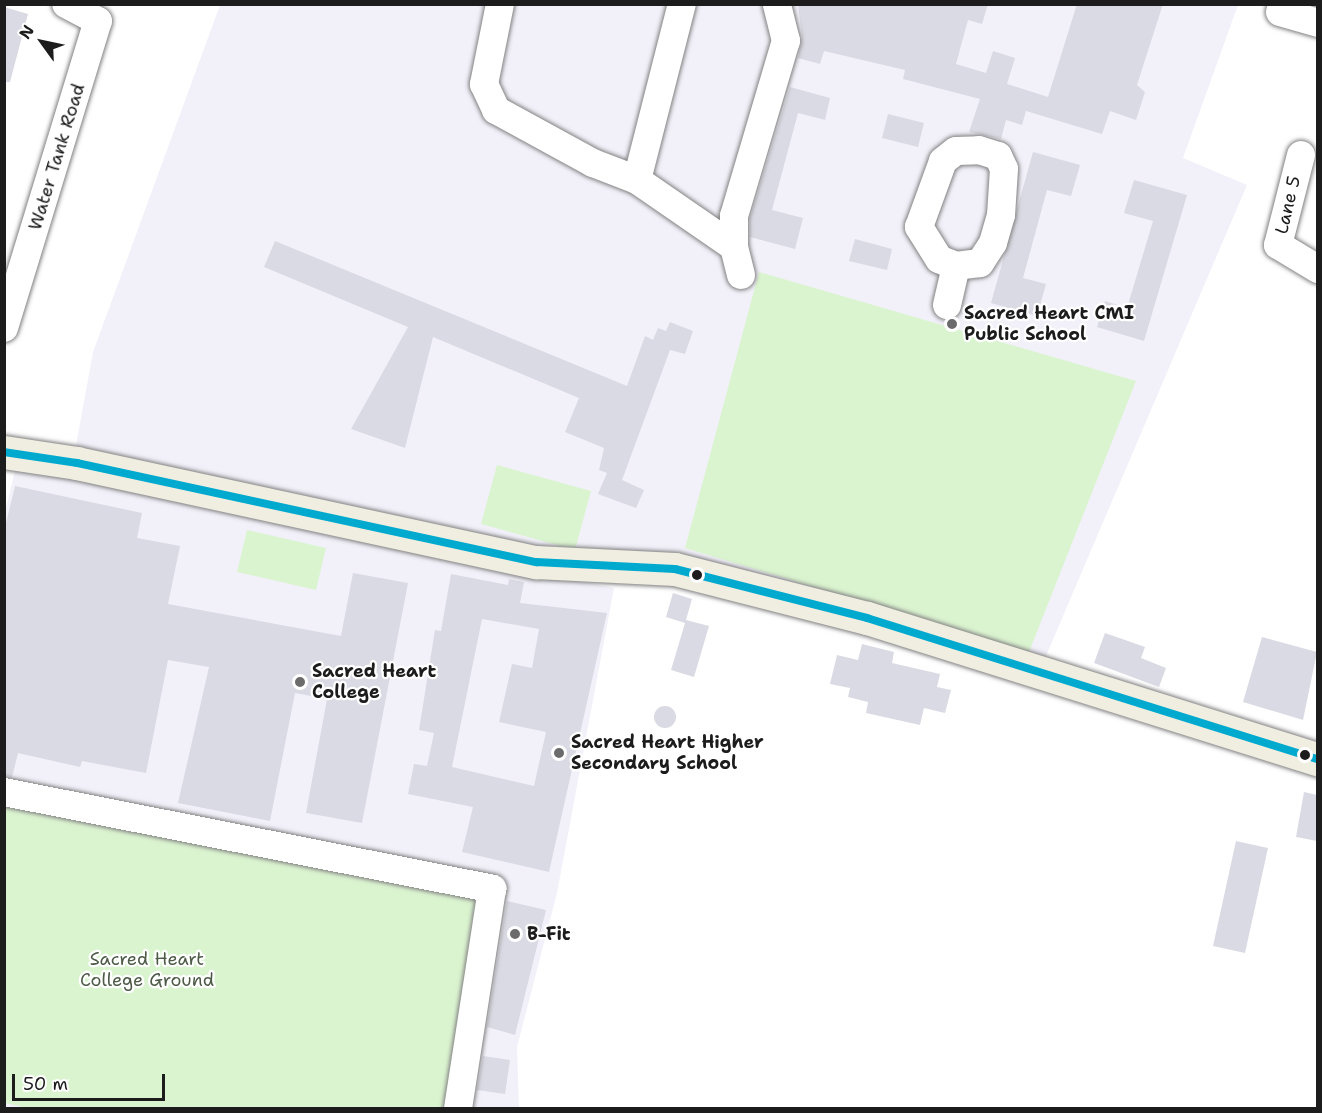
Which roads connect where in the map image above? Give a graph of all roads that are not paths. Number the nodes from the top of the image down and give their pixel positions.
1 (500, 4) edge
2 (682, 4) edge
3 (777, 4) edge
4 (73, 5) edge
5 (1280, 12) dead end
6 (1317, 23) edge
7 (1300, 155) dead end
8 (637, 180) junction
9 (734, 248) junction
10 (956, 266) dead end
11 (1317, 269) edge
12 (741, 275) dead end
13 (947, 305) dead end
14 (4, 328) edge
15 (4, 452) edge
16 (1317, 759) edge
17 (4, 792) edge
18 (458, 1108) edge

1 - 8 street
2 - 8 street
3 - 9 street
4 - 14 street, Water Tank Road
5 - 6 street
7 - 11 street, Lane 5
8 - 9 street
9 - 12 street
10 - 13 street
15 - 16 main road
17 - 18 street

